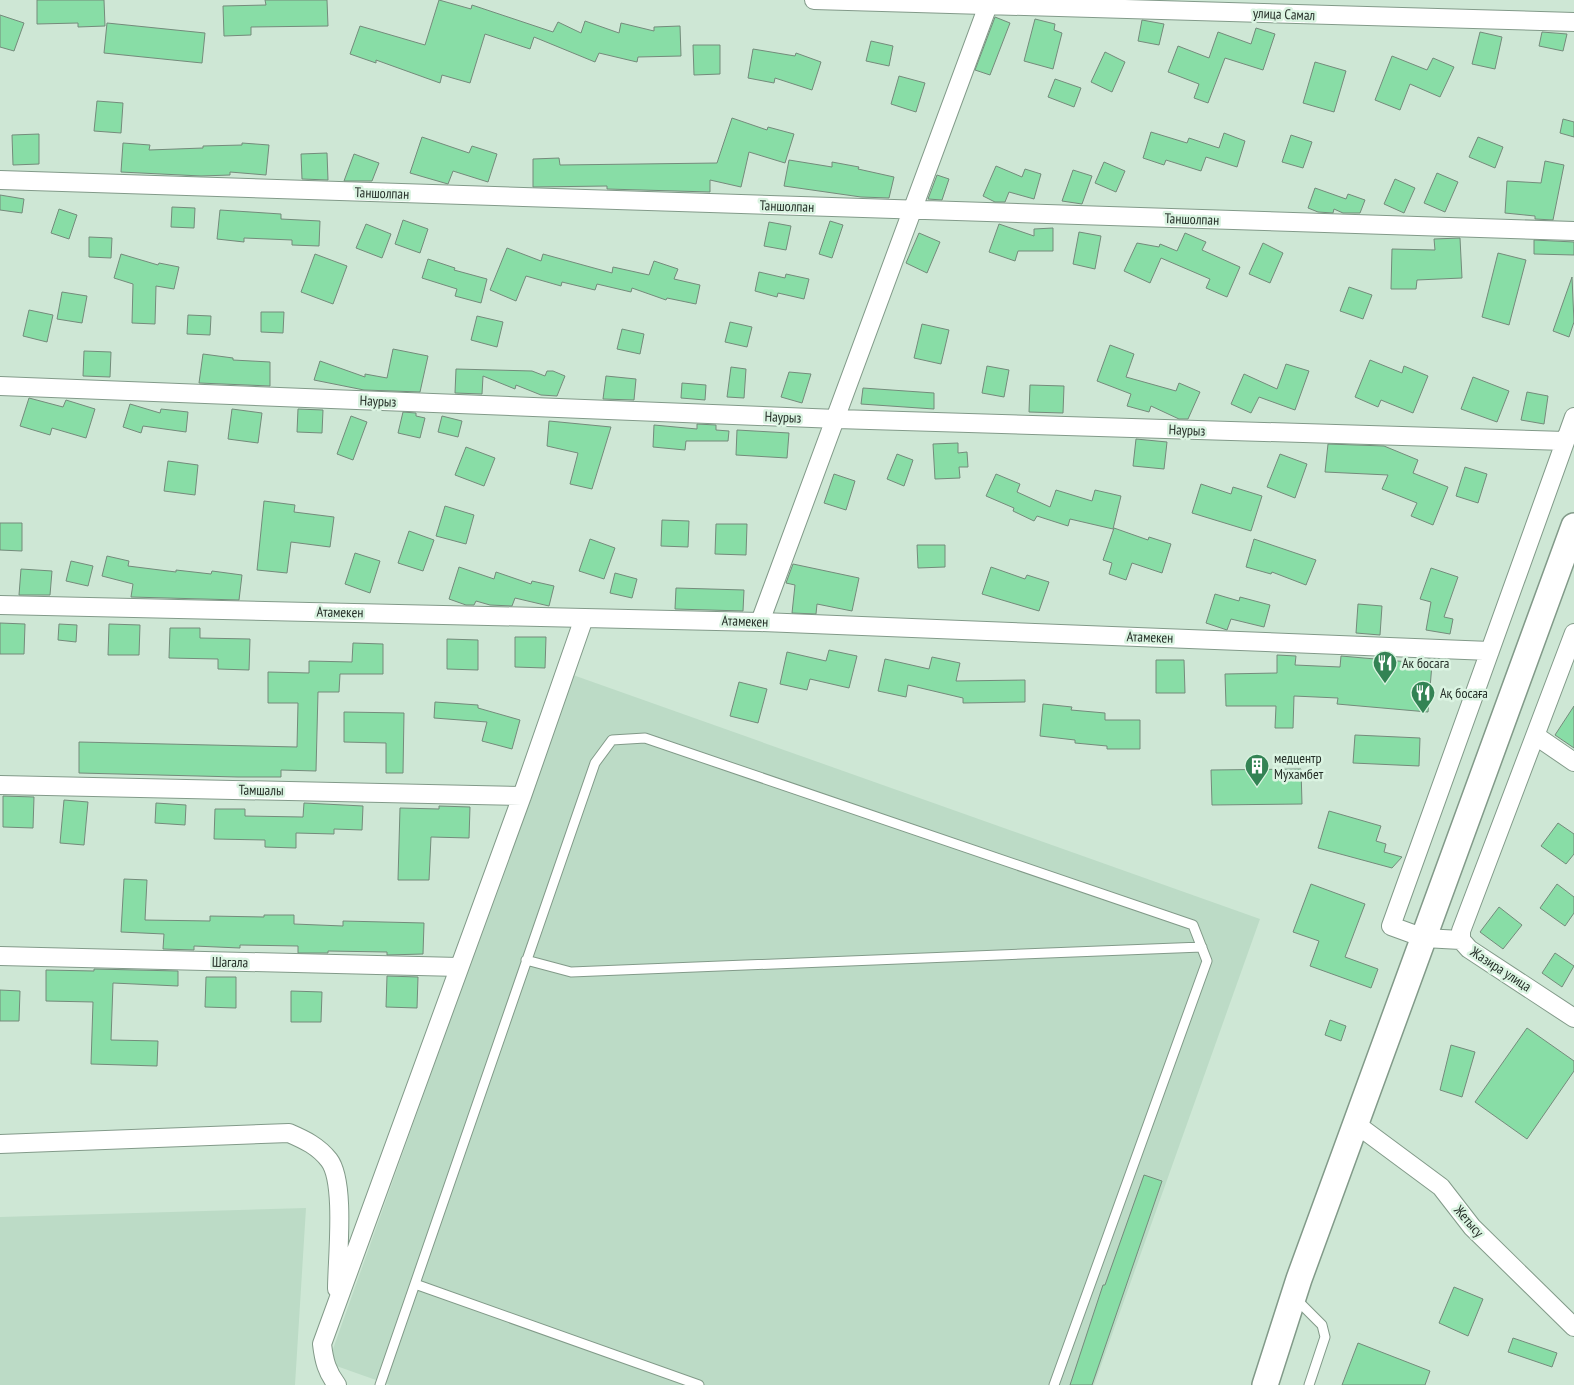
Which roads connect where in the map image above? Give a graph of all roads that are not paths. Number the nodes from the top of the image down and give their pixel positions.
1 (814, 0) edge
2 (989, 3) edge
3 (1574, 22) edge
4 (0, 180) edge
5 (913, 210) junction
6 (1574, 231) edge
7 (0, 386) edge
8 (1574, 417) edge
9 (837, 419) junction
10 (1565, 441) junction
11 (1574, 526) edge
12 (0, 605) edge
13 (584, 618) junction
14 (760, 622) junction
15 (1574, 633) edge
16 (1490, 651) junction
17 (1536, 736) junction
18 (1574, 762) edge
19 (0, 784) edge
20 (522, 796) junction
21 (1424, 938) junction
22 (1461, 940) junction
23 (1202, 947) junction
24 (0, 956) edge
25 (526, 960) junction
26 (460, 967) junction
27 (1574, 1018) edge
28 (1356, 1124) junction
29 (0, 1144) edge
30 (415, 1284) junction
31 (1294, 1297) junction
32 (336, 1305) junction
33 (1574, 1327) edge
34 (337, 1385) edge
35 (380, 1385) edge
36 (699, 1385) edge
37 (1054, 1385) edge
38 (1265, 1385) edge
39 (1309, 1385) edge

1 - 2 street, улица Самал
2 - 3 street, улица Самал
2 - 5 street
4 - 5 street, Таншолпан
5 - 6 street, Таншолпан
5 - 9 street
7 - 9 street, Наурыз
8 - 10 street
9 - 10 street, Наурыз
9 - 14 street
10 - 16 street
11 - 21 main road
12 - 13 street, Атамекен
13 - 14 street, Атамекен
13 - 20 street
14 - 16 street, Атамекен
15 - 17 street
16 - 21 street, Жазира улица
17 - 18 street
17 - 22 street
19 - 20 street, Тамшалы
20 - 26 street
21 - 22 street, Жазира улица
21 - 28 main road
22 - 27 street, Жазира улица
23 - 25 lane
23 - 25 lane
23 - 37 lane
24 - 26 street, Шагала
25 - 30 lane
26 - 32 street
28 - 31 main road
28 - 33 street, Жетысу
29 - 32 street
30 - 35 lane
30 - 36 lane
31 - 38 main road
31 - 39 lane
32 - 34 street

